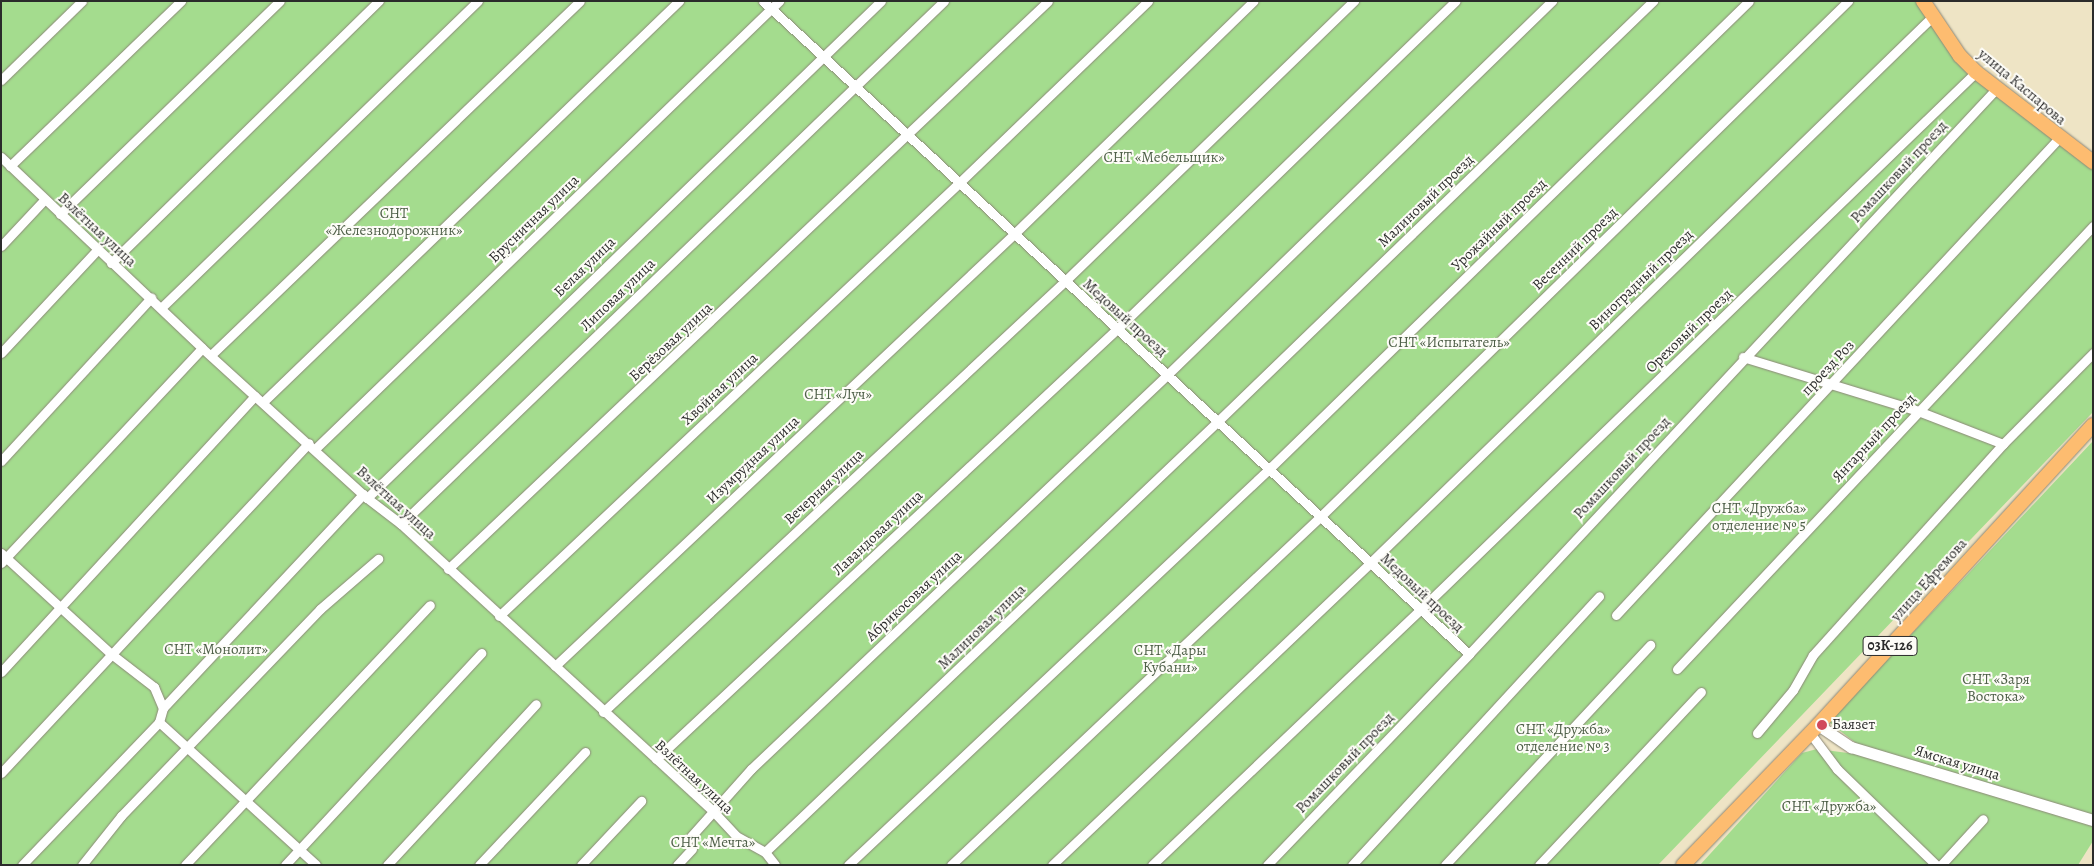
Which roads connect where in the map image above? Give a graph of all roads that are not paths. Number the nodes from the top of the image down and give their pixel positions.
1 (82, 1) edge
2 (180, 1) edge
3 (280, 1) edge
4 (379, 1) edge
5 (478, 1) edge
6 (580, 1) edge
7 (679, 1) edge
8 (763, 1) edge
9 (779, 1) edge
10 (881, 1) edge
11 (944, 1) edge
12 (1048, 1) edge
13 (1148, 1) edge
14 (1254, 1) edge
15 (1354, 1) edge
16 (1456, 1) edge
17 (1552, 1) edge
18 (1653, 1) edge
19 (1749, 1) edge
20 (1848, 1) edge
21 (1924, 1) edge
22 (771, 9) junction
23 (1932, 17) junction
24 (823, 56) junction
25 (1976, 72) junction
26 (1, 80) edge
27 (855, 87) junction
28 (1996, 89) junction
29 (910, 134) junction
30 (2058, 139) junction
31 (1, 157) edge
32 (2093, 162) edge
33 (10, 166) junction
34 (960, 182) junction
35 (44, 200) junction
36 (60, 214) junction
37 (2093, 226) edge
38 (1014, 234) junction
39 (1, 246) edge
40 (97, 250) junction
41 (112, 262) junction
42 (1064, 282) junction
43 (151, 298) junction
44 (162, 307) junction
45 (1118, 328) junction
46 (202, 348) junction
47 (1, 353) edge
48 (2093, 353) edge
49 (211, 355) junction
50 (1743, 357) junction
51 (1167, 375) junction
52 (1830, 386) junction
53 (255, 396) junction
54 (263, 402) junction
55 (1918, 411) junction
56 (1218, 421) junction
57 (2093, 425) edge
58 (2003, 444) junction
59 (312, 445) junction
60 (1, 461) edge
61 (1268, 469) junction
62 (365, 496) junction
63 (1321, 516) junction
64 (401, 524) junction
65 (3, 558) edge
66 (378, 559) dead end
67 (1370, 563) junction
68 (448, 568) junction
69 (1599, 596) dead end
70 (430, 605) dead end
71 (60, 606) junction
72 (1422, 609) junction
73 (1616, 615) dead end
74 (499, 616) junction
75 (1650, 645) dead end
76 (110, 653) junction
77 (481, 653) dead end
78 (1469, 654) junction
79 (555, 666) junction
80 (1677, 669) dead end
81 (1, 672) edge
82 (1700, 692) dead end
83 (536, 704) dead end
84 (163, 708) junction
85 (603, 712) junction
86 (159, 722) junction
87 (1814, 729) junction
88 (1757, 733) dead end
89 (188, 747) junction
90 (585, 752) dead end
91 (656, 759) junction
92 (1, 773) edge
93 (244, 799) junction
94 (641, 801) dead end
95 (712, 810) junction
96 (1983, 819) dead end
97 (2093, 820) edge
98 (299, 850) junction
99 (765, 852) junction
100 (22, 865) edge
101 (82, 865) edge
102 (185, 865) edge
103 (285, 865) edge
104 (316, 865) edge
105 (387, 865) edge
106 (479, 865) edge
107 (581, 865) edge
108 (677, 865) edge
109 (774, 865) edge
110 (848, 865) edge
111 (951, 865) edge
112 (1052, 865) edge
113 (1152, 865) edge
114 (1267, 865) edge
115 (1352, 865) edge
116 (1445, 865) edge
117 (1539, 865) edge
118 (1683, 865) edge
119 (1936, 865) edge
120 (1941, 865) edge

1 - 26 street
2 - 33 street
3 - 36 street
4 - 41 street
5 - 44 street
6 - 49 street
7 - 54 street
8 - 22 street, Медовый проезд
9 - 22 street, Брусничная улица
10 - 24 street, Белая улица
11 - 27 street, Липовая улица
12 - 29 street, Берёзовая улица
13 - 34 street, Хвойная улица
14 - 38 street, Изумрудная улица
15 - 42 street, Вечерняя улица
16 - 45 street, Лавандовая улица
17 - 51 street, Абрикосовая улица
18 - 56 street, Малиновый проезд
19 - 61 street, Урожайный проезд
20 - 63 street, Весенний проезд
21 - 23 main road, улица Каспарова
22 - 24 street, Медовый проезд
22 - 59 street, Брусничная улица
23 - 25 main road, улица Каспарова
23 - 67 street, Виноградный проезд
24 - 27 street, Медовый проезд
24 - 62 street, Белая улица
25 - 28 main road, улица Каспарова
25 - 72 street, Ореховый проезд
27 - 29 street, Медовый проезд
27 - 64 street, Липовая улица
28 - 30 main road, улица Каспарова
28 - 50 street, Ромашковый проезд
29 - 34 street, Медовый проезд
29 - 68 street, Берёзовая улица
30 - 32 main road, улица Каспарова
30 - 52 street, проезд Роз
31 - 33 street, Взлётная улица
33 - 35 street, Взлётная улица
34 - 38 street, Медовый проезд
34 - 74 street, Хвойная улица
35 - 36 street, Взлётная улица
35 - 39 street
36 - 40 street, Взлётная улица
37 - 55 street, Янтарный проезд
38 - 42 street, Медовый проезд
38 - 79 street, Изумрудная улица
40 - 41 street, Взлётная улица
40 - 47 street
41 - 43 street, Взлётная улица
42 - 45 street, Медовый проезд
42 - 85 street, Вечерняя улица
43 - 44 street, Взлётная улица
43 - 60 street
44 - 46 street, Взлётная улица
45 - 51 street, Медовый проезд
45 - 91 street, Лавандовая улица
46 - 49 street, Взлётная улица
46 - 65 street
48 - 58 street
49 - 53 street, Взлётная улица
50 - 52 street
50 - 78 street, Ромашковый проезд
51 - 56 street, Медовый проезд
51 - 95 street, Абрикосовая улица
52 - 55 street
52 - 73 street, проезд Роз
53 - 54 street, Взлётная улица
53 - 71 street
54 - 59 street, Взлётная улица
55 - 58 street
55 - 80 street, Янтарный проезд
56 - 61 street, Медовый проезд
56 - 99 street, Малиновая улица
57 - 87 main road, улица Ефремова / 03К-126
58 - 88 street
59 - 62 street, Взлётная улица
59 - 76 street, Брусничная улица
61 - 63 street, Медовый проезд
61 - 110 street, Урожайный проезд
62 - 64 street, Взлётная улица
62 - 84 street, Белая улица
63 - 67 street, Медовый проезд
63 - 111 street, Весенний проезд
64 - 68 street, Взлётная улица
65 - 71 street
66 - 89 street
67 - 72 street, Медовый проезд
67 - 112 street, Виноградный проезд
68 - 74 street, Взлётная улица
69 - 115 street
70 - 93 street
71 - 76 street
71 - 81 street
72 - 78 street, Медовый проезд
72 - 113 street, Ореховый проезд
74 - 79 street, Взлётная улица
75 - 116 street
76 - 84 street
76 - 92 street, Брусничная улица
77 - 98 street
78 - 114 street, Ромашковый проезд
79 - 85 street, Взлётная улица
82 - 117 street
83 - 105 street
84 - 86 street
85 - 91 street, Взлётная улица
86 - 89 street
86 - 100 street
87 - 97 street, Ямская улица
87 - 118 main road, улица Ефремова / 03К-126
87 - 119 street
89 - 93 street
89 - 101 street
90 - 106 street
91 - 95 street, Взлётная улица
93 - 98 street
93 - 102 street
94 - 107 street
95 - 99 street, Взлётная улица
95 - 108 street, Абрикосовая улица
96 - 120 street
98 - 103 street
98 - 104 street
99 - 109 street, Взлётная улица

